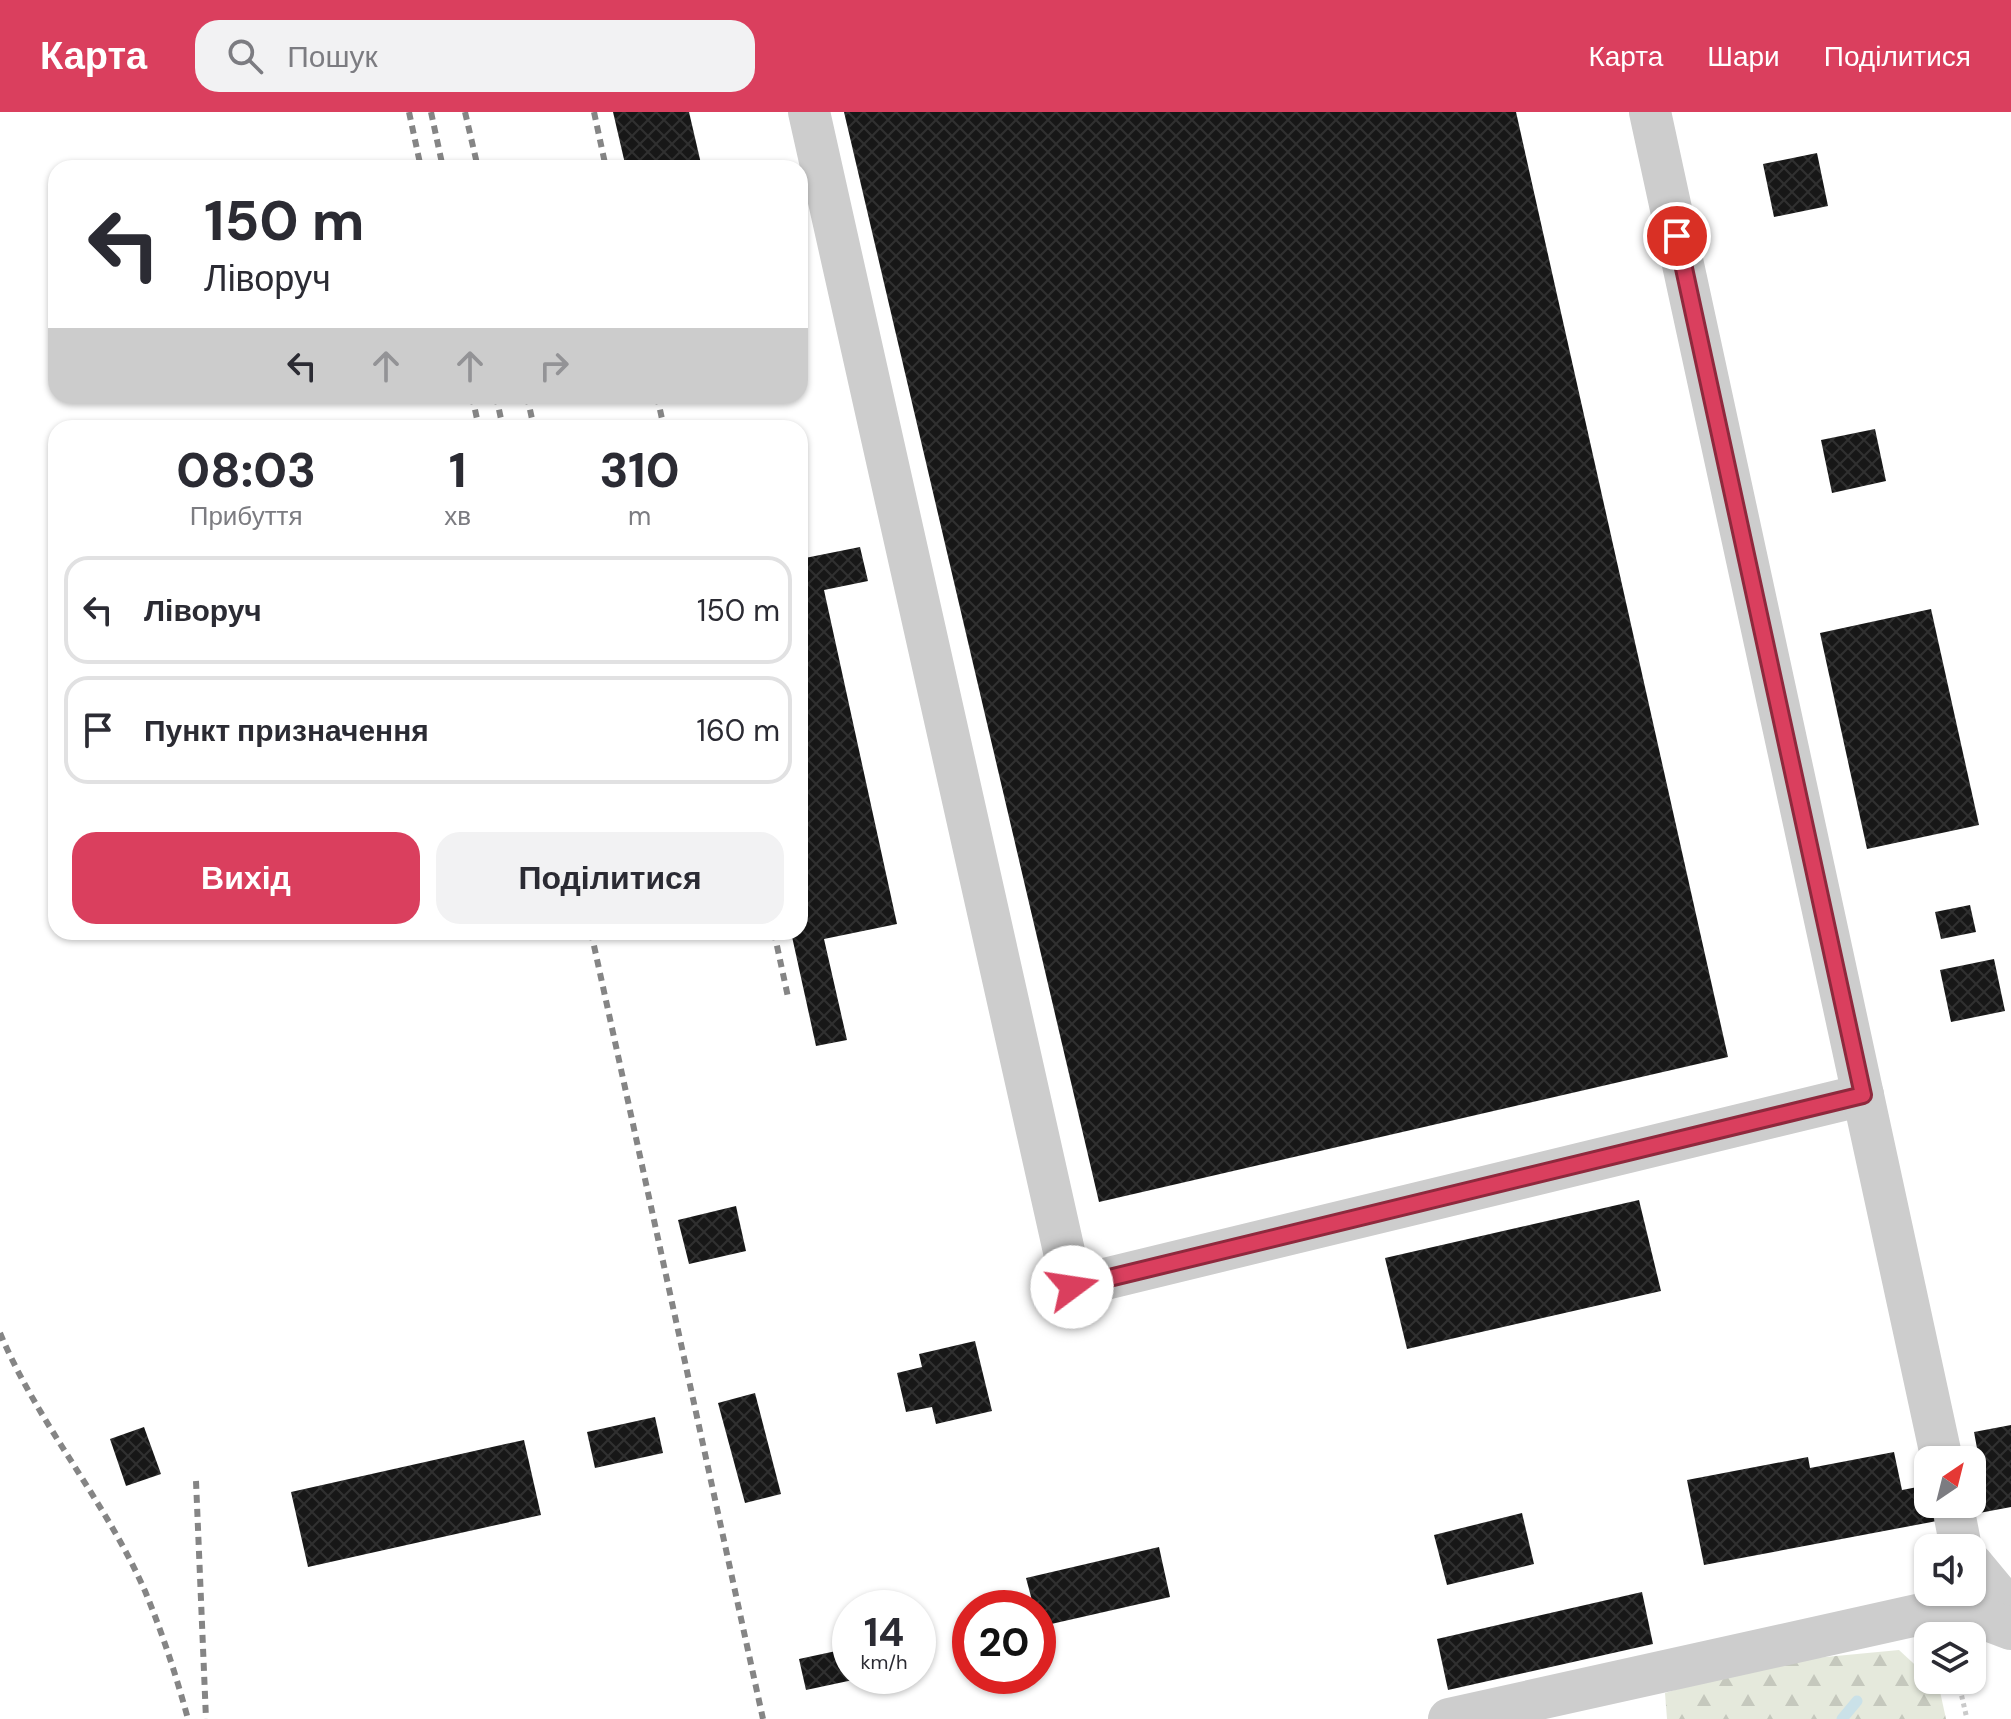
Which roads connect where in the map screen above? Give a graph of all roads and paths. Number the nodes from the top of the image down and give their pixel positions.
1 (809, 112) edge
2 (1650, 112) edge
3 (1863, 1095) junction
4 (1939, 1446) edge
5 (1986, 1581) edge
6 (2011, 1611) edge
7 (2011, 1629) edge
8 (1961, 1694) edge
9 (1449, 1719) edge
10 (1967, 1719) edge

1 - 3 lane
2 - 3 lane
3 - 4 lane
5 - 6 lane
7 - 9 lane
8 - 10 path

